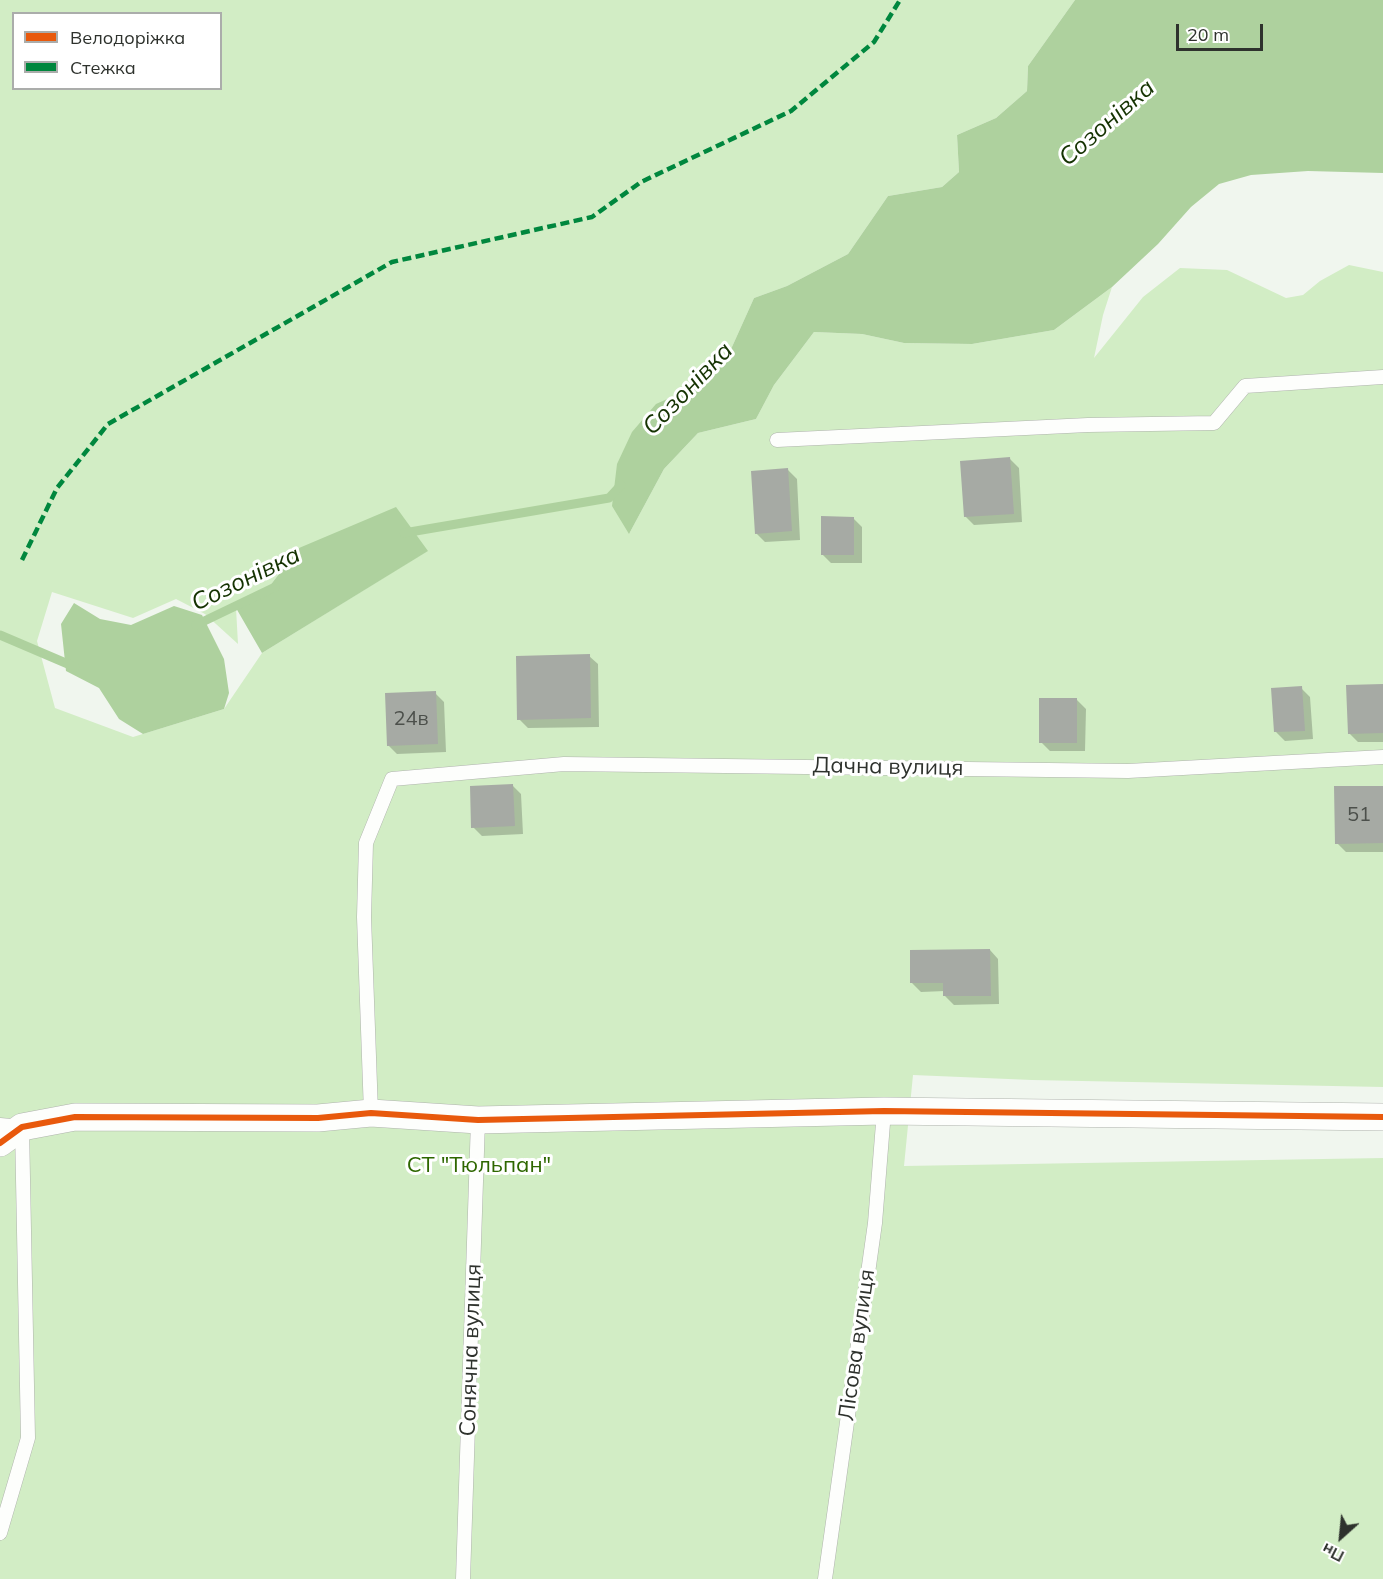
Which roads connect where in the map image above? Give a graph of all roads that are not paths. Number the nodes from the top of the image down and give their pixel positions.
1 (1383, 377) edge
2 (777, 440) dead end
3 (1383, 758) edge
4 (884, 1111) junction
5 (371, 1113) junction
6 (1383, 1117) edge
7 (478, 1120) junction
8 (11, 1126) edge
9 (0, 1143) edge
10 (0, 1533) edge
11 (463, 1579) edge
12 (825, 1579) edge

1 - 2 lane
3 - 5 lane, Дачна вулиця
4 - 6 street
4 - 7 street
4 - 12 lane, Лісова вулиця
5 - 7 street
5 - 8 street
7 - 11 lane, Сонячна вулиця
8 - 9 street
8 - 10 lane

